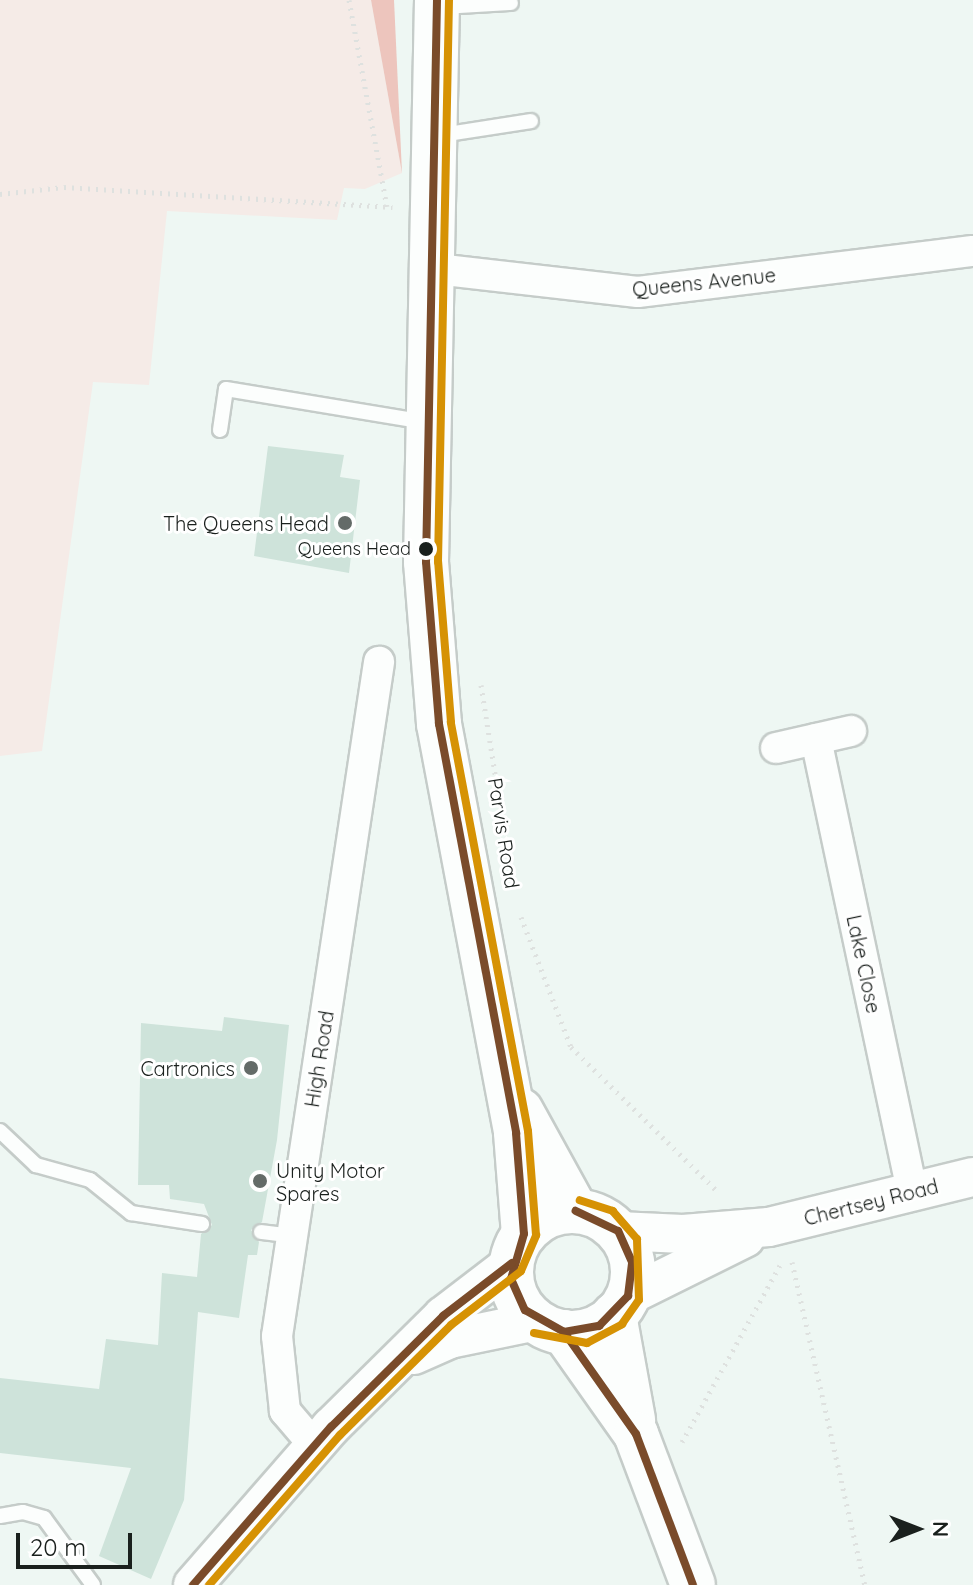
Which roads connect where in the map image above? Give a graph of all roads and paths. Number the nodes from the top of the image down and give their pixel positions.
1 (349, 0) edge
2 (511, 3) dead end
3 (437, 4) edge
4 (531, 121) dead end
5 (437, 135) junction
6 (0, 194) edge
7 (387, 207) junction
8 (437, 210) junction
9 (973, 251) edge
10 (436, 269) junction
11 (425, 423) junction
12 (220, 430) dead end
13 (379, 662) dead end
14 (479, 672) dead end
15 (851, 731) dead end
16 (816, 739) junction
17 (776, 748) dead end
18 (498, 795) dead end
19 (515, 902) dead end
20 (507, 1089) junction
21 (0, 1131) edge
22 (973, 1177) edge
23 (912, 1189) junction
24 (732, 1194) dead end
25 (576, 1211) junction
26 (202, 1224) dead end
27 (769, 1227) junction
28 (618, 1231) junction
29 (261, 1232) dead end
30 (292, 1236) junction
31 (518, 1248) junction
32 (621, 1306) junction
33 (551, 1327) junction
34 (404, 1359) junction
35 (636, 1434) junction
36 (682, 1443) dead end
37 (314, 1445) junction
38 (0, 1516) edge
39 (93, 1585) edge
40 (193, 1585) edge
41 (693, 1585) edge
42 (865, 1585) edge

1 - 7 path
2 - 3 lane
3 - 5 main road
4 - 5 lane
5 - 8 main road
6 - 7 path
7 - 8 path
8 - 10 main road
9 - 10 street, Queens Avenue
10 - 11 main road
11 - 12 lane
11 - 20 main road
13 - 30 street, High Road
14 - 18 path, Parvis Road
15 - 16 street
16 - 17 street
16 - 23 street, Lake Close
19 - 24 path, Parvis Road
20 - 25 main road
20 - 31 main road
21 - 26 lane
22 - 23 street, Chertsey Road
23 - 27 street, Chertsey Road
25 - 28 main road
25 - 31 main road
27 - 28 street, Chertsey Road
27 - 32 street, Chertsey Road
28 - 32 main road
29 - 30 lane
30 - 37 street, High Road
31 - 33 main road
31 - 34 street
32 - 33 main road
32 - 35 main road
33 - 34 street
33 - 35 main road
34 - 37 street
35 - 41 main road
36 - 42 path
37 - 40 street
38 - 39 lane

